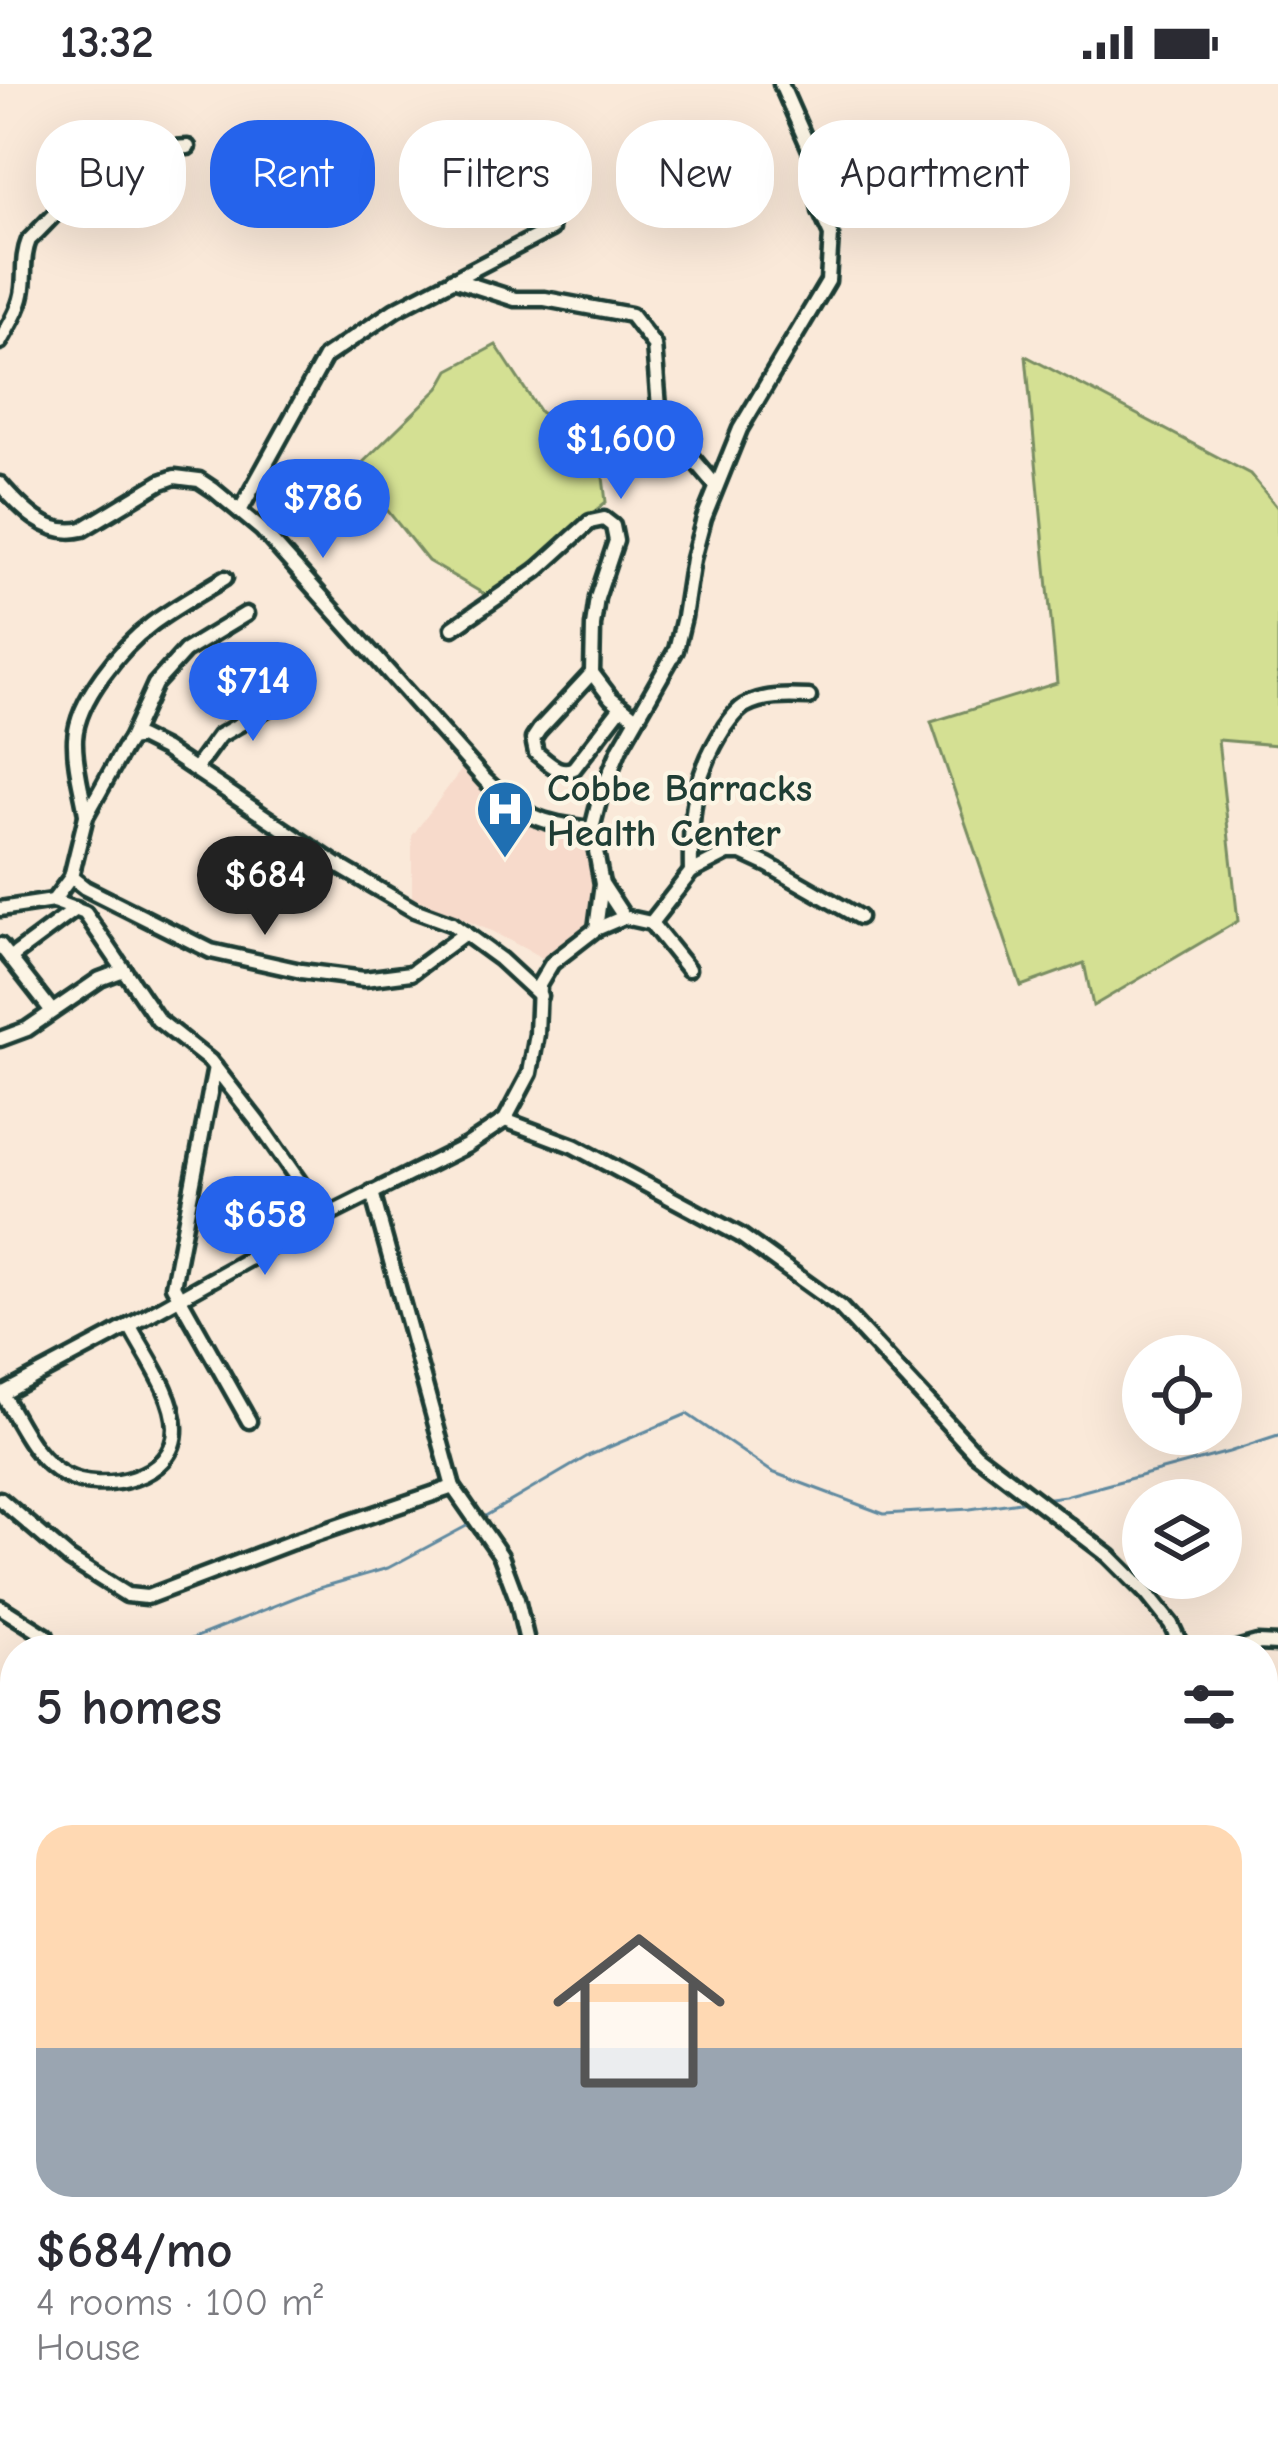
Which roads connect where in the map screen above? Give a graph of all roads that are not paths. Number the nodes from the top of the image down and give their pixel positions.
1 (781, 84) edge
2 (188, 147) dead end
3 (550, 229) dead end
4 (453, 279) junction
5 (0, 342) edge
6 (0, 484) edge
7 (716, 486) junction
8 (240, 511) junction
9 (225, 578) dead end
10 (246, 614) dead end
11 (452, 628) dead end
12 (592, 674) junction
13 (291, 695) dead end
14 (809, 697) dead end
15 (621, 707) junction
16 (636, 718) junction
17 (130, 740) junction
18 (195, 770) junction
19 (86, 816) junction
20 (592, 829) junction
21 (691, 872) junction
22 (71, 877) junction
23 (602, 884) junction
24 (104, 897) junction
25 (52, 901) junction
26 (0, 909) edge
27 (81, 911) junction
28 (859, 916) dead end
29 (624, 917) junction
30 (651, 923) junction
31 (596, 929) junction
32 (465, 933) junction
33 (0, 945) edge
34 (10, 958) junction
35 (688, 969) dead end
36 (124, 970) junction
37 (540, 996) junction
38 (51, 1010) junction
39 (0, 1039) edge
40 (215, 1067) junction
41 (506, 1120) junction
42 (372, 1192) junction
43 (324, 1217) junction
44 (179, 1298) junction
45 (130, 1326) junction
46 (1, 1394) edge
47 (249, 1421) dead end
48 (453, 1487) junction
49 (0, 1499) edge
50 (0, 1606) edge
51 (44, 1635) edge
52 (526, 1635) edge
53 (1176, 1635) edge

1 - 7 street
2 - 5 street
3 - 4 street
4 - 7 street
4 - 8 street
6 - 8 street
7 - 16 street
8 - 20 street
9 - 19 street
10 - 17 street
11 - 12 street
12 - 15 street
12 - 15 street
13 - 18 street
14 - 21 street
15 - 16 street
16 - 20 street
17 - 18 street
17 - 19 street
18 - 32 street
19 - 22 street
20 - 23 street
21 - 28 street
21 - 30 street
22 - 24 street
22 - 25 street
23 - 29 street
23 - 31 street
24 - 27 street
24 - 32 street
25 - 26 street
25 - 27 street
27 - 34 street
27 - 36 street
29 - 30 street
29 - 31 street
30 - 35 street
31 - 37 street
32 - 37 street
33 - 34 street
34 - 38 street
36 - 38 street
36 - 40 street
37 - 41 street
38 - 39 street
40 - 43 street
40 - 44 street
41 - 42 street
41 - 53 street
42 - 43 street
42 - 48 street
43 - 44 street
44 - 45 street
44 - 47 street
45 - 46 street
45 - 46 street
48 - 49 street
48 - 52 street
50 - 51 street

